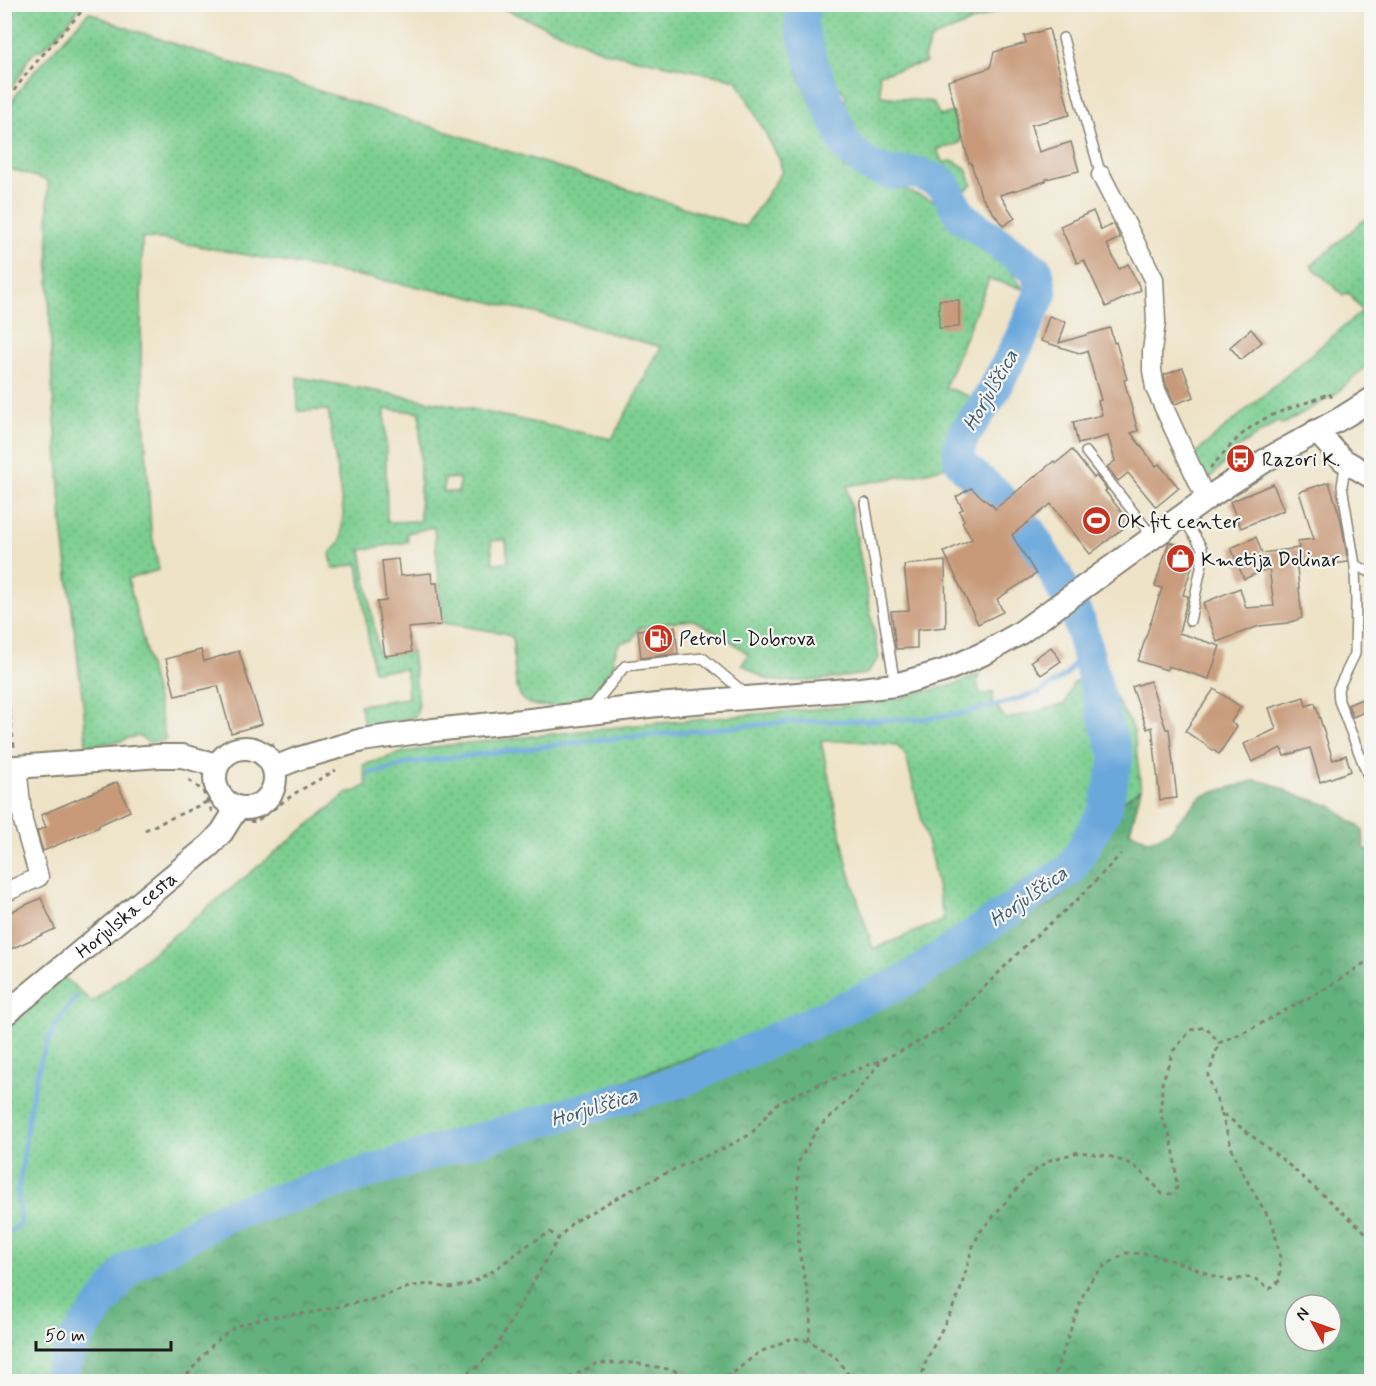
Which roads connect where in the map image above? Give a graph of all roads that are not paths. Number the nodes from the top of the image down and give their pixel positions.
1 (1063, 38) dead end
2 (1101, 174) joint
3 (1371, 399) edge
4 (1316, 431) junction
5 (1086, 452) dead end
6 (1348, 464) junction
7 (1371, 477) edge
8 (1206, 499) junction
9 (865, 503) dead end
10 (1182, 516) junction
11 (1153, 537) junction
12 (1355, 565) junction
13 (1371, 573) edge
14 (1190, 621) dead end
15 (895, 685) junction
16 (752, 698) junction
17 (587, 714) junction
18 (217, 765) junction
19 (11, 767) edge
20 (274, 768) junction
21 (1371, 776) edge
22 (229, 802) junction
23 (4, 893) edge
24 (4, 1015) edge

1 - 2 lane
2 - 8 street
3 - 4 street
4 - 6 street
4 - 8 street
5 - 11 lane
6 - 7 street
6 - 12 lane
8 - 10 street
9 - 15 lane
10 - 11 street
10 - 14 lane
11 - 15 street
12 - 13 lane
12 - 21 lane
15 - 16 street
16 - 17 street
16 - 17 lane
17 - 20 street
18 - 19 street
18 - 20 street
18 - 22 street
19 - 23 street
20 - 22 street
22 - 24 street, Horjulska cesta

